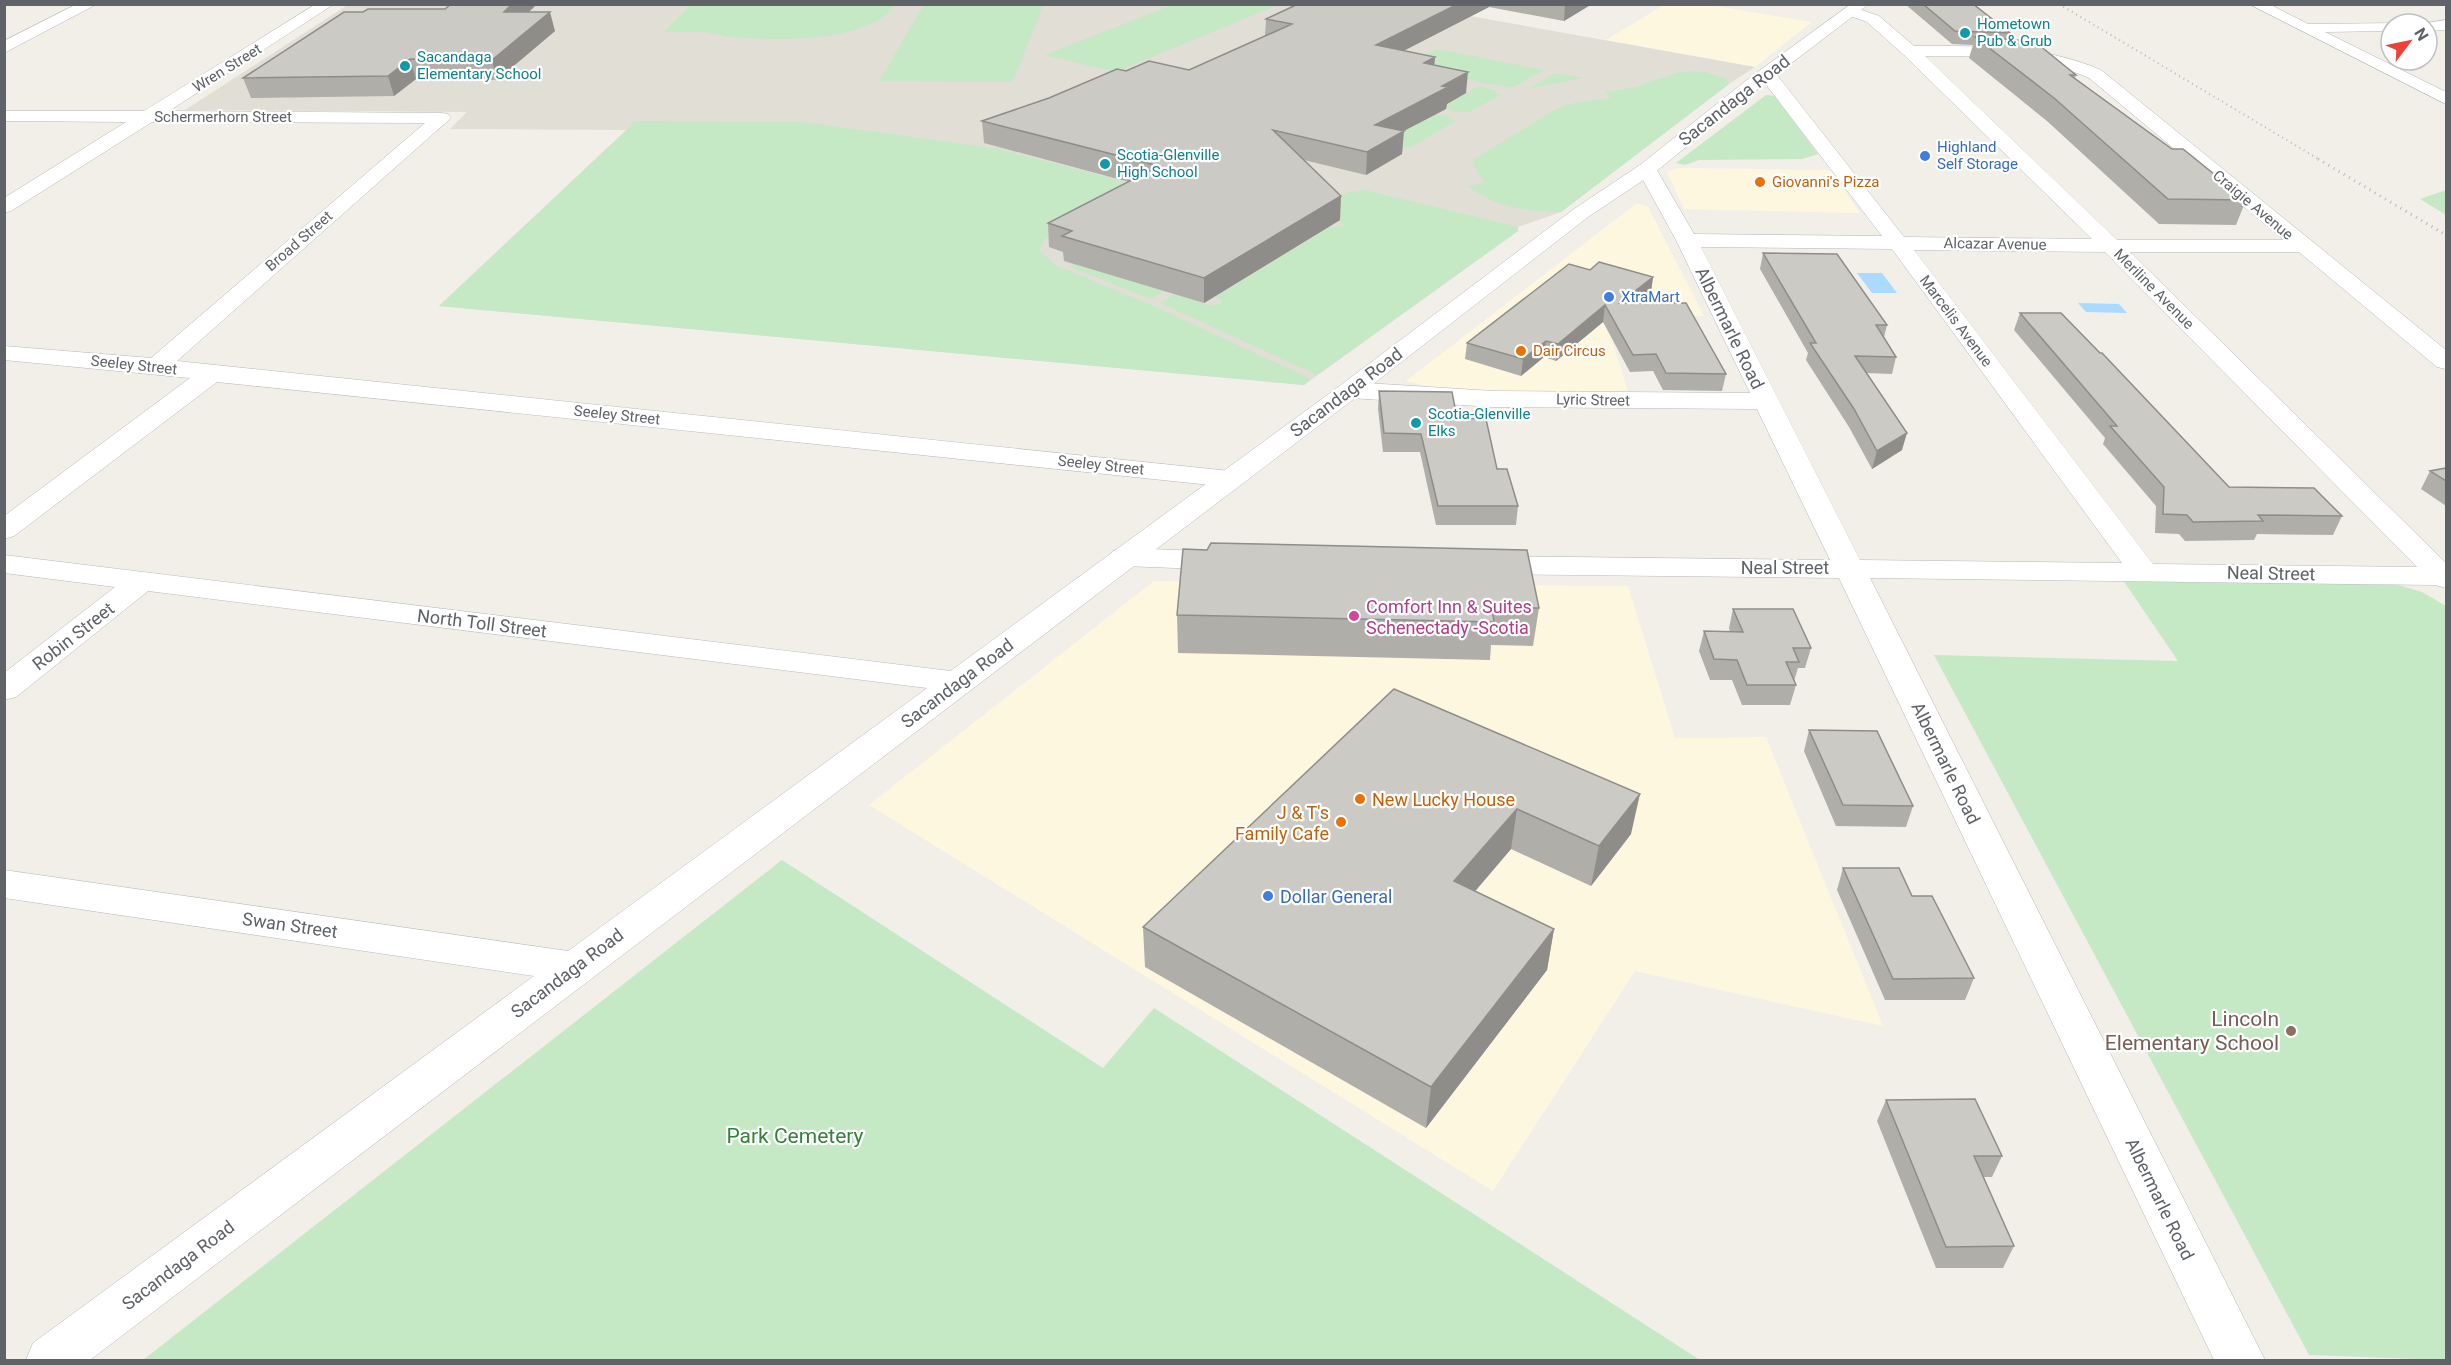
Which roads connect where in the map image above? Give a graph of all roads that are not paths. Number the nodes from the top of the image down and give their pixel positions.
1 (90, 4) edge
2 (327, 4) edge
3 (2256, 4) edge
4 (1857, 8) edge
5 (2379, 26) edge
6 (2304, 28) junction
7 (4, 48) edge
8 (1910, 51) junction
9 (1767, 74) junction
10 (2446, 99) edge
11 (4, 116) edge
12 (150, 116) junction
13 (442, 118) joint
14 (1647, 169) junction
15 (4, 207) edge
16 (1688, 240) junction
17 (1898, 243) junction
18 (2111, 246) junction
19 (2302, 246) junction
20 (4, 353) edge
21 (2446, 362) edge
22 (157, 366) junction
23 (212, 374) junction
24 (1350, 390) junction
25 (1766, 401) junction
26 (1230, 479) junction
27 (4, 530) edge
28 (1124, 557) junction
29 (1256, 561) edge
30 (4, 564) edge
31 (1455, 565) edge
32 (1850, 568) junction
33 (2143, 571) junction
34 (2445, 577) edge
35 (142, 581) junction
36 (959, 682) junction
37 (4, 690) edge
38 (4, 884) edge
39 (575, 967) junction
40 (51, 1360) edge
41 (2240, 1360) edge

1 - 7 street
2 - 12 street, Wren Street
3 - 6 street
4 - 8 street, Meriline Avenue
4 - 9 street, Sacandaga Road
5 - 6 street
6 - 10 street
8 - 18 street, Meriline Avenue
8 - 19 street, Craigie Avenue
9 - 14 street, Sacandaga Road
9 - 17 street, Marcelis Avenue
11 - 12 street, Schermerhorn Street
12 - 13 street, Schermerhorn Street
12 - 15 street, Wren Street
13 - 22 street, Broad Street
14 - 16 street, Albermarle Road
14 - 24 street, Sacandaga Road
16 - 17 street, Alcazar Avenue
16 - 25 street, Albermarle Road
17 - 18 street, Alcazar Avenue
17 - 33 street, Marcelis Avenue
18 - 19 street, Alcazar Avenue
18 - 34 street, Meriline Avenue
19 - 21 street, Craigie Avenue
20 - 22 street, Seeley Street
22 - 23 street, Seeley Street
23 - 26 street, Seeley Street
23 - 27 street
24 - 25 street, Lyric Street
24 - 26 street, Sacandaga Road
25 - 32 street, Albermarle Road
26 - 28 street, Sacandaga Road
28 - 29 street
28 - 36 street, Sacandaga Road
30 - 35 street, North Toll Street
31 - 32 street, Neal Street
32 - 33 street, Neal Street
32 - 41 street, Albermarle Road
33 - 34 street, Neal Street
35 - 36 street, North Toll Street
35 - 37 street, Robin Street
36 - 39 street, Sacandaga Road
38 - 39 street, Swan Street
39 - 40 street, Sacandaga Road

